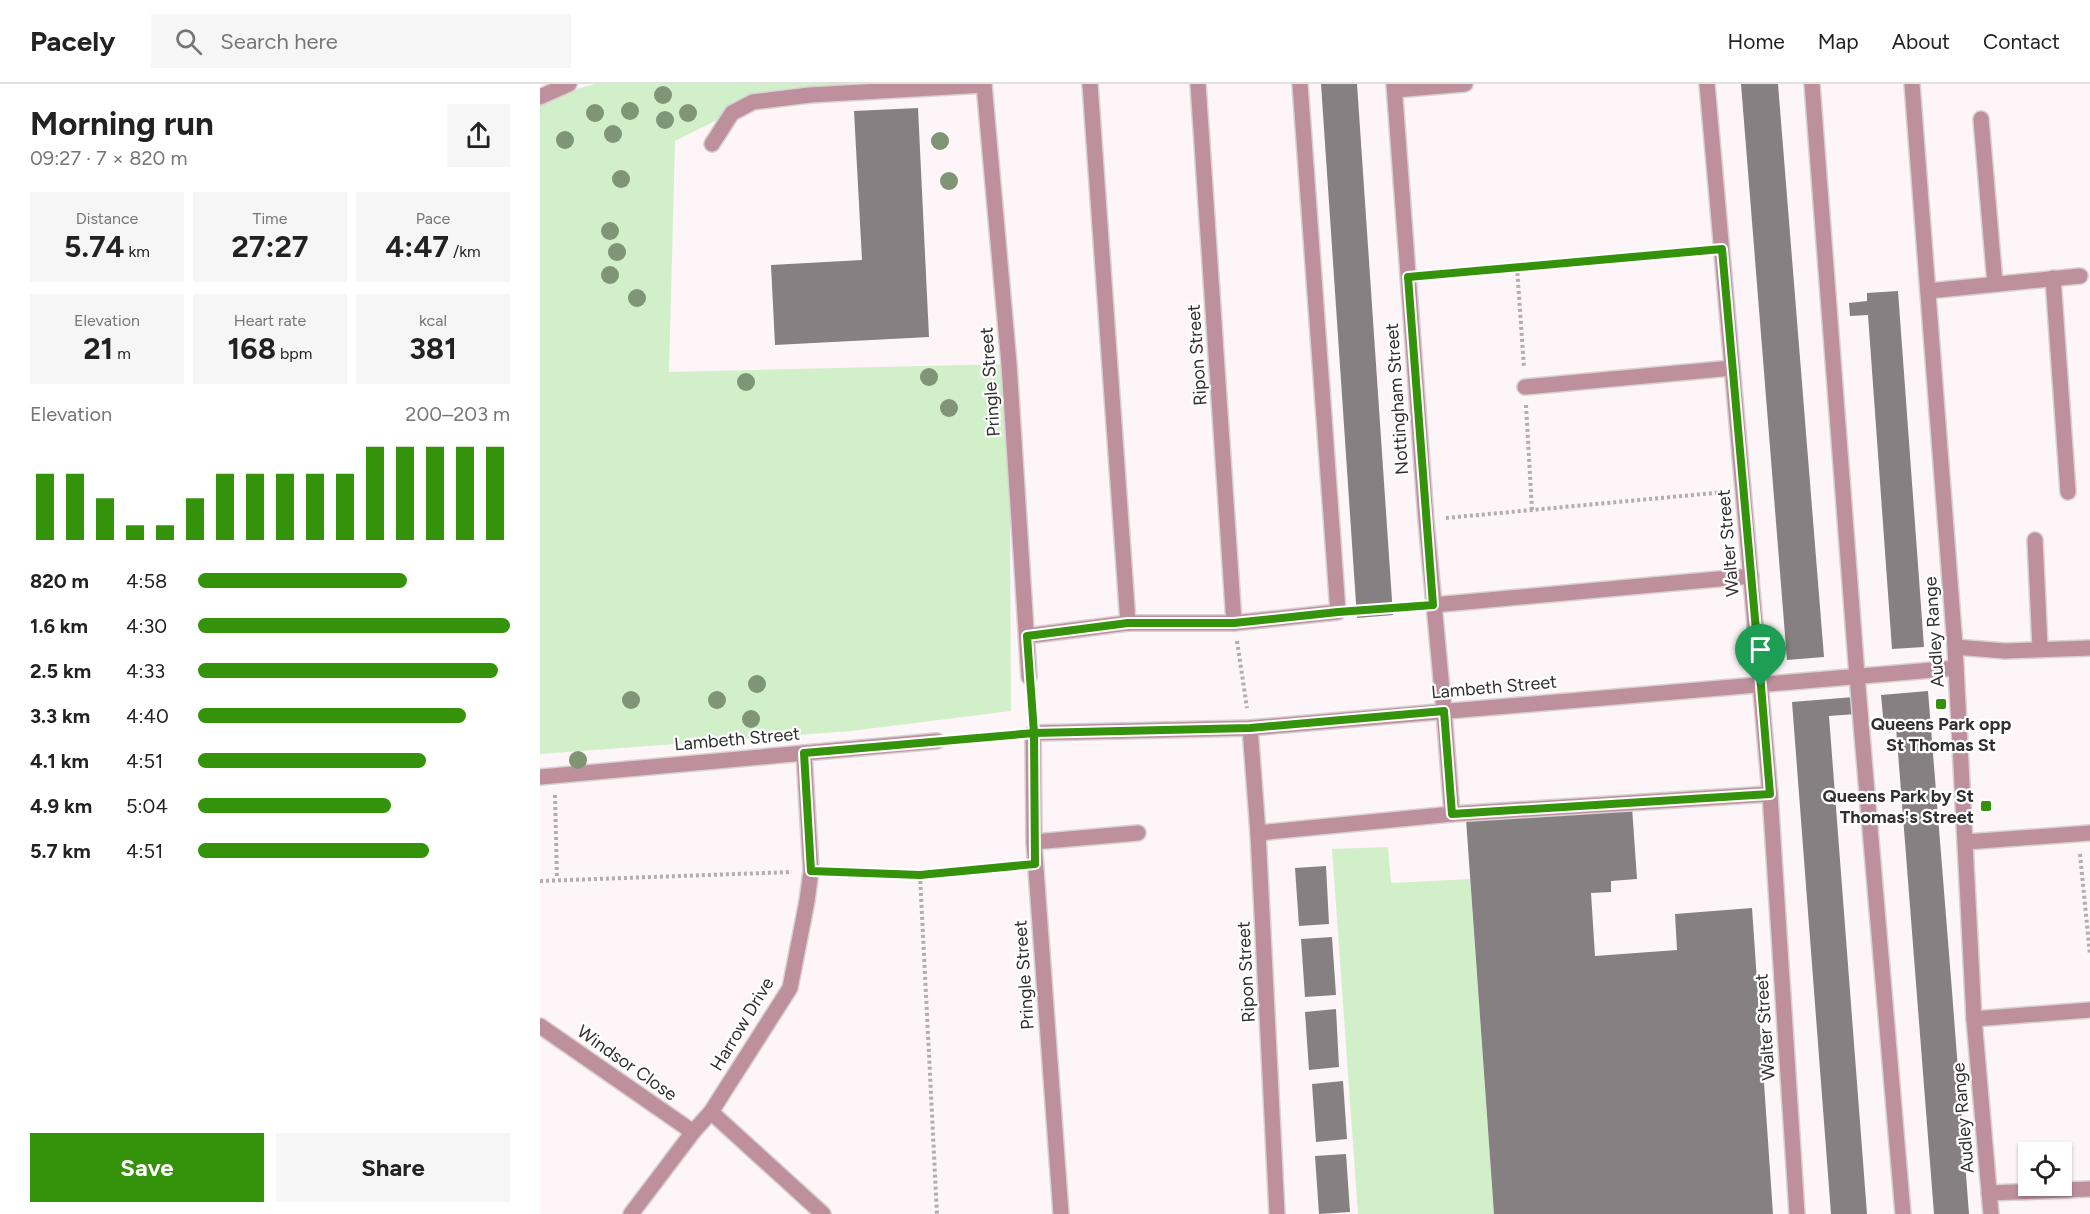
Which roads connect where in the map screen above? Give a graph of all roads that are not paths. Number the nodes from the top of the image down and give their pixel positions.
1 (569, 84) edge
2 (984, 84) edge
3 (1090, 84) edge
4 (1198, 84) edge
5 (1300, 84) edge
6 (1464, 84) edge
7 (1707, 84) edge
8 (1812, 84) edge
9 (1912, 84) edge
10 (1394, 87) edge
11 (540, 97) edge
12 (1981, 119) dead end
13 (712, 144) dead end
14 (2080, 276) dead end
15 (2053, 278) junction
16 (1995, 284) junction
17 (1928, 291) junction
18 (1732, 368) junction
19 (1525, 387) dead end
20 (2068, 492) dead end
21 (2035, 540) dead end
22 (1751, 576) junction
23 (1433, 605) junction
24 (1128, 623) junction
25 (1234, 623) junction
26 (1027, 636) junction
27 (1955, 647) junction
28 (2040, 648) junction
29 (2090, 648) edge
30 (1956, 668) junction
31 (1857, 676) junction
32 (1029, 677) road end
33 (1761, 686) junction
34 (1444, 711) junction
35 (1250, 728) junction
36 (1034, 733) joint
37 (937, 741) road end
38 (804, 753) junction
39 (547, 776) edge
40 (1770, 794) junction
41 (1452, 814) junction
42 (1138, 833) dead end
43 (1258, 833) junction
44 (2084, 833) edge
45 (1034, 842) junction
46 (1966, 842) junction
47 (2090, 1010) edge
48 (1974, 1019) junction
49 (540, 1026) edge
50 (711, 1112) junction
51 (693, 1132) junction
52 (2090, 1189) edge
53 (1989, 1193) junction
54 (631, 1214) edge
55 (823, 1214) edge
56 (1061, 1214) edge
57 (1277, 1214) edge
58 (1797, 1214) edge
59 (1903, 1214) edge
60 (1991, 1214) edge

1 - 11 street
2 - 13 street
2 - 26 street, Pringle Street
3 - 24 street
4 - 25 street, Ripon Street
5 - 25 street
6 - 10 street
7 - 18 street, Walter Street
8 - 31 street
9 - 17 street, Audley Range
10 - 23 street, Nottingham Street
12 - 16 street
14 - 15 street
15 - 16 street
15 - 20 street
16 - 17 street
17 - 27 street, Audley Range
18 - 19 street
18 - 22 street, Walter Street
21 - 28 street
22 - 23 street
22 - 33 street, Walter Street
23 - 34 street, Nottingham Street
24 - 25 street
24 - 26 street
26 - 32 street, Pringle Street
27 - 28 street
27 - 30 street, Audley Range
28 - 29 street
30 - 31 street, Lambeth Street
30 - 46 street, Audley Range
31 - 33 street, Lambeth Street
31 - 59 street
33 - 34 street, Lambeth Street
33 - 40 street, Walter Street
34 - 35 street, Lambeth Street
34 - 41 street, Nottingham Street
35 - 36 street, Lambeth Street
35 - 43 street, Ripon Street
36 - 45 street, Pringle Street
37 - 38 street, Lambeth Street
38 - 39 street, Lambeth Street
38 - 50 street, Harrow Drive
40 - 41 street
40 - 58 street, Walter Street
41 - 43 street
42 - 45 street
43 - 57 street, Ripon Street
44 - 46 street
45 - 56 street, Pringle Street
46 - 48 street, Audley Range
47 - 48 street
48 - 53 street, Audley Range
49 - 51 street, Windsor Close
50 - 51 street, Harrow Drive
50 - 55 street
51 - 54 street, Harrow Drive
52 - 53 street
53 - 60 street, Audley Range

